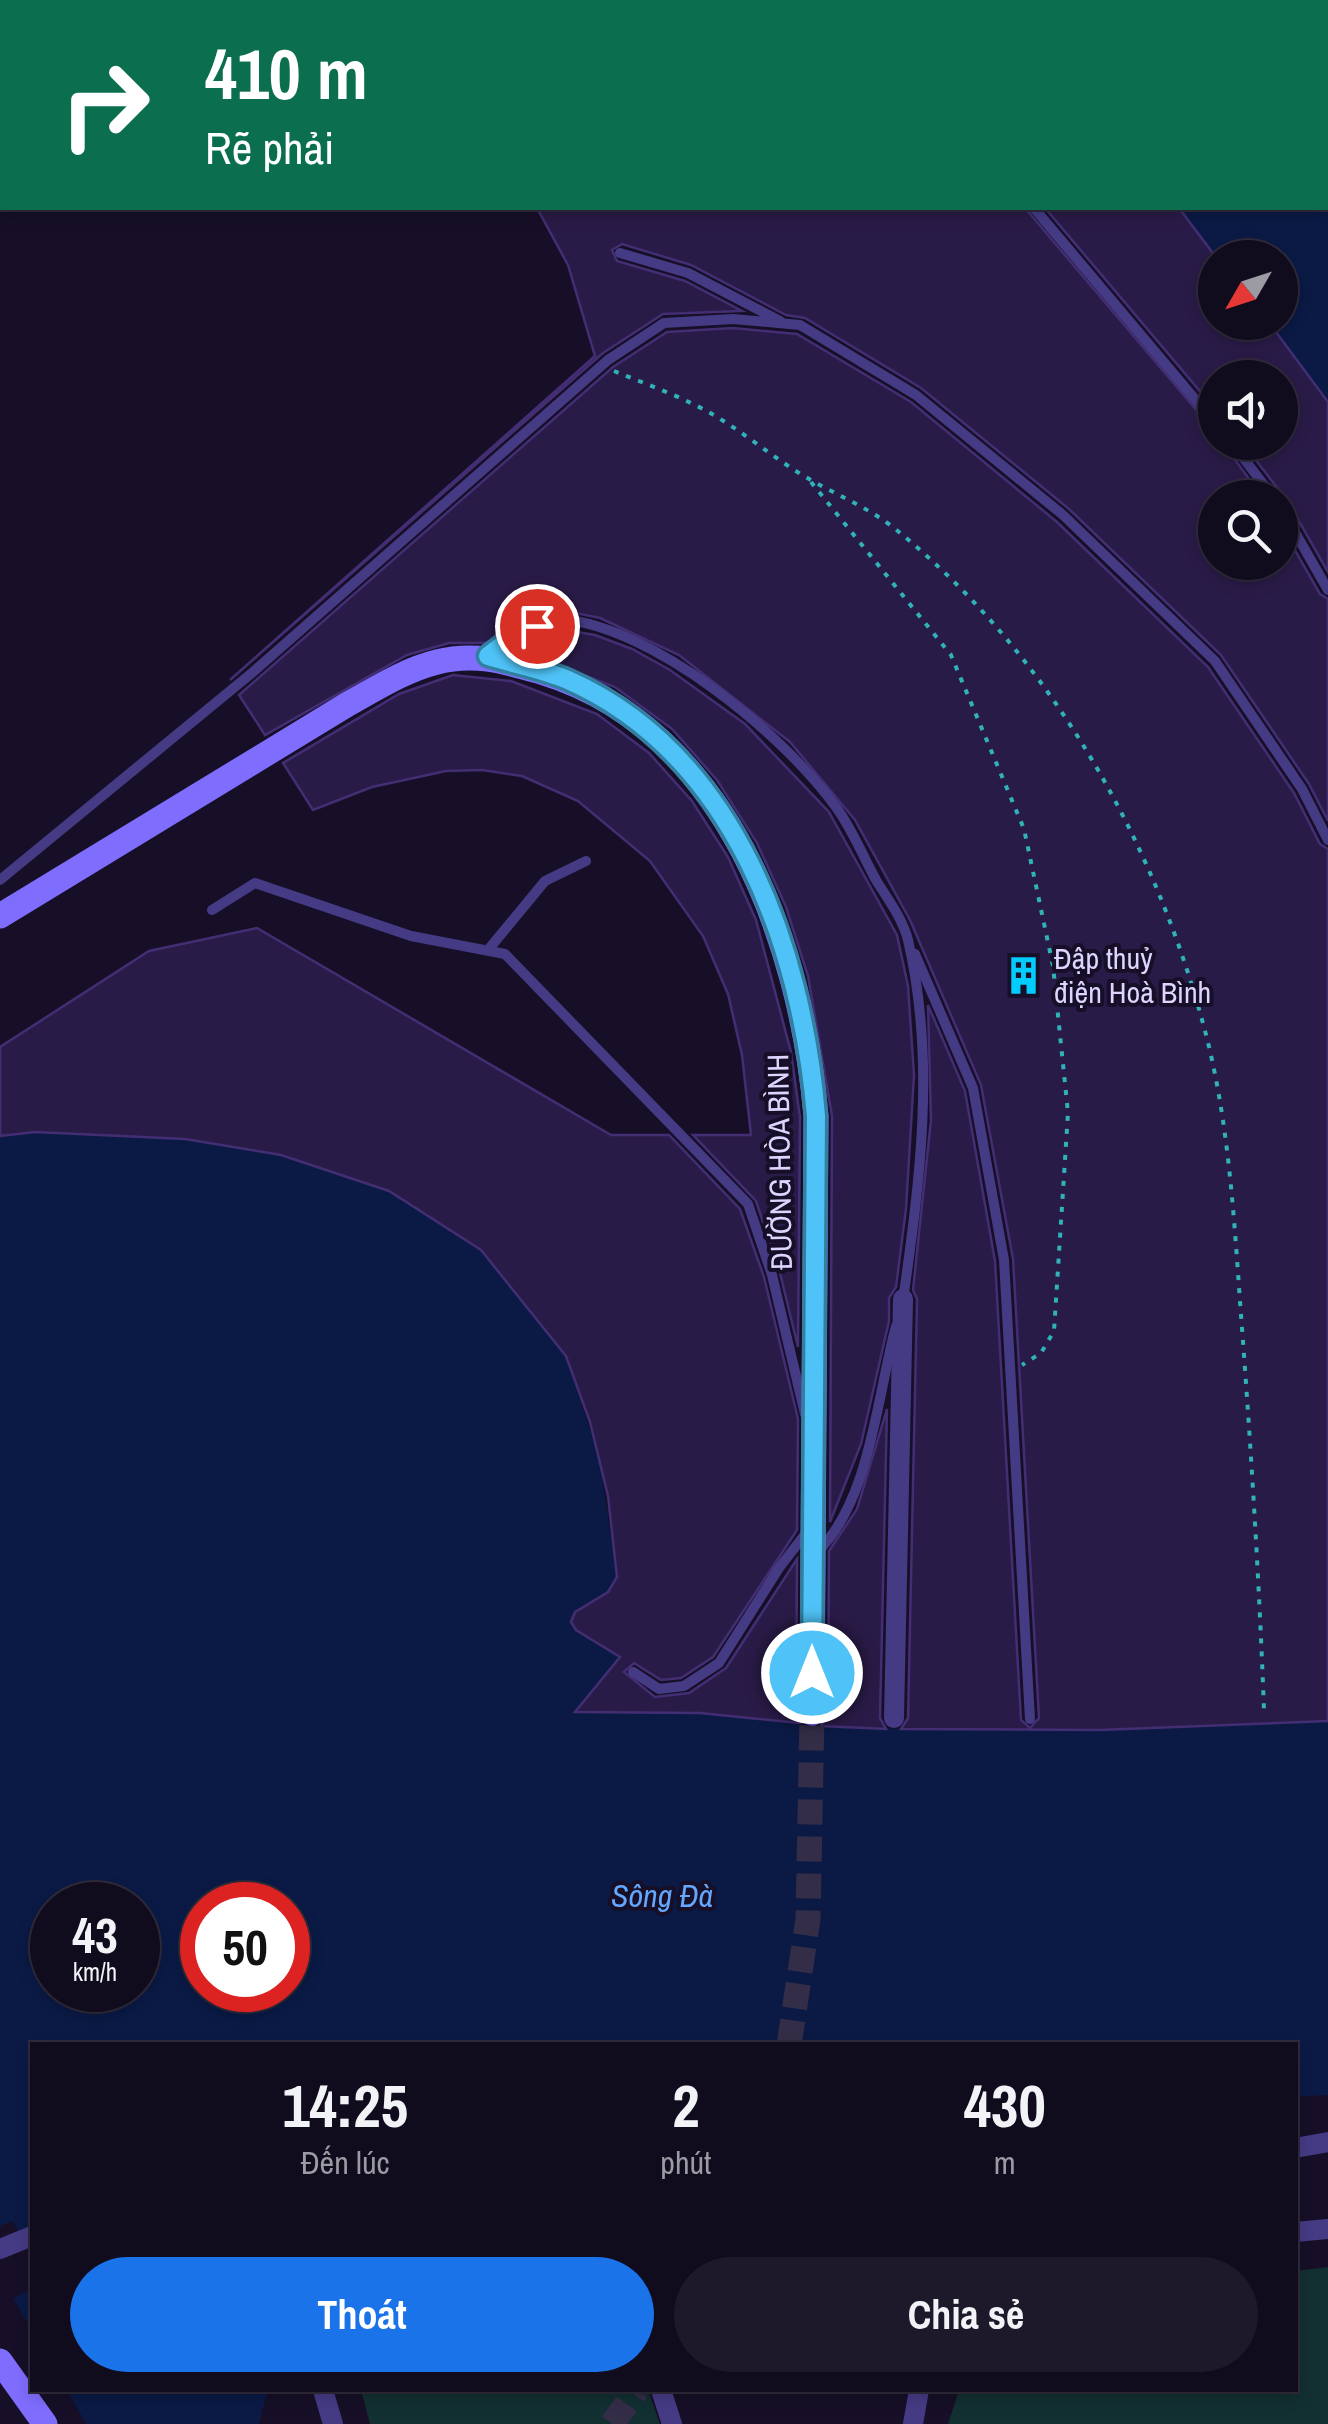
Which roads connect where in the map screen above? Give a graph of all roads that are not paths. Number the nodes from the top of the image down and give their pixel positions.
1 (1036, 210) edge
2 (620, 253) dead end
3 (785, 324) junction
4 (1198, 404) edge
5 (1245, 460) edge
6 (1260, 480) edge
7 (1298, 538) edge
8 (1328, 590) edge
9 (488, 656) junction
10 (1328, 840) edge
11 (586, 861) dead end
12 (0, 880) edge
13 (212, 910) dead end
14 (0, 916) edge
15 (907, 935) junction
16 (488, 950) junction
17 (903, 1299) junction
18 (814, 1444) junction
19 (813, 1525) junction
20 (813, 1555) junction
21 (633, 1672) dead end
22 (812, 1712) tunnel mouth
23 (894, 1718) dead end
24 (1030, 1719) dead end
25 (1328, 2142) edge
26 (1298, 2147) edge
27 (1328, 2229) edge
28 (1298, 2232) edge
29 (30, 2237) edge
30 (0, 2248) edge
31 (0, 2361) edge
32 (324, 2392) edge
33 (662, 2392) edge
34 (919, 2392) edge
35 (45, 2424) edge
36 (332, 2424) edge
37 (672, 2424) edge
38 (913, 2424) edge

1 - 4 lane
2 - 3 lane
3 - 10 lane
3 - 12 lane
5 - 6 lane
7 - 8 lane
9 - 14 main road, ĐƯỜNG HÒA BÌNH
9 - 15 lane
9 - 18 main road, ĐƯỜNG HÒA BÌNH
11 - 16 lane
13 - 16 lane
15 - 17 lane
15 - 24 lane
16 - 18 lane
17 - 20 lane
17 - 23 street
18 - 19 main road, ĐƯỜNG HÒA BÌNH
19 - 20 main road, ĐƯỜNG HÒA BÌNH
19 - 21 lane
20 - 22 main road, ĐƯỜNG HÒA BÌNH
25 - 26 street
27 - 28 street
29 - 30 street
31 - 35 main road
32 - 36 street
33 - 37 street
34 - 38 street

